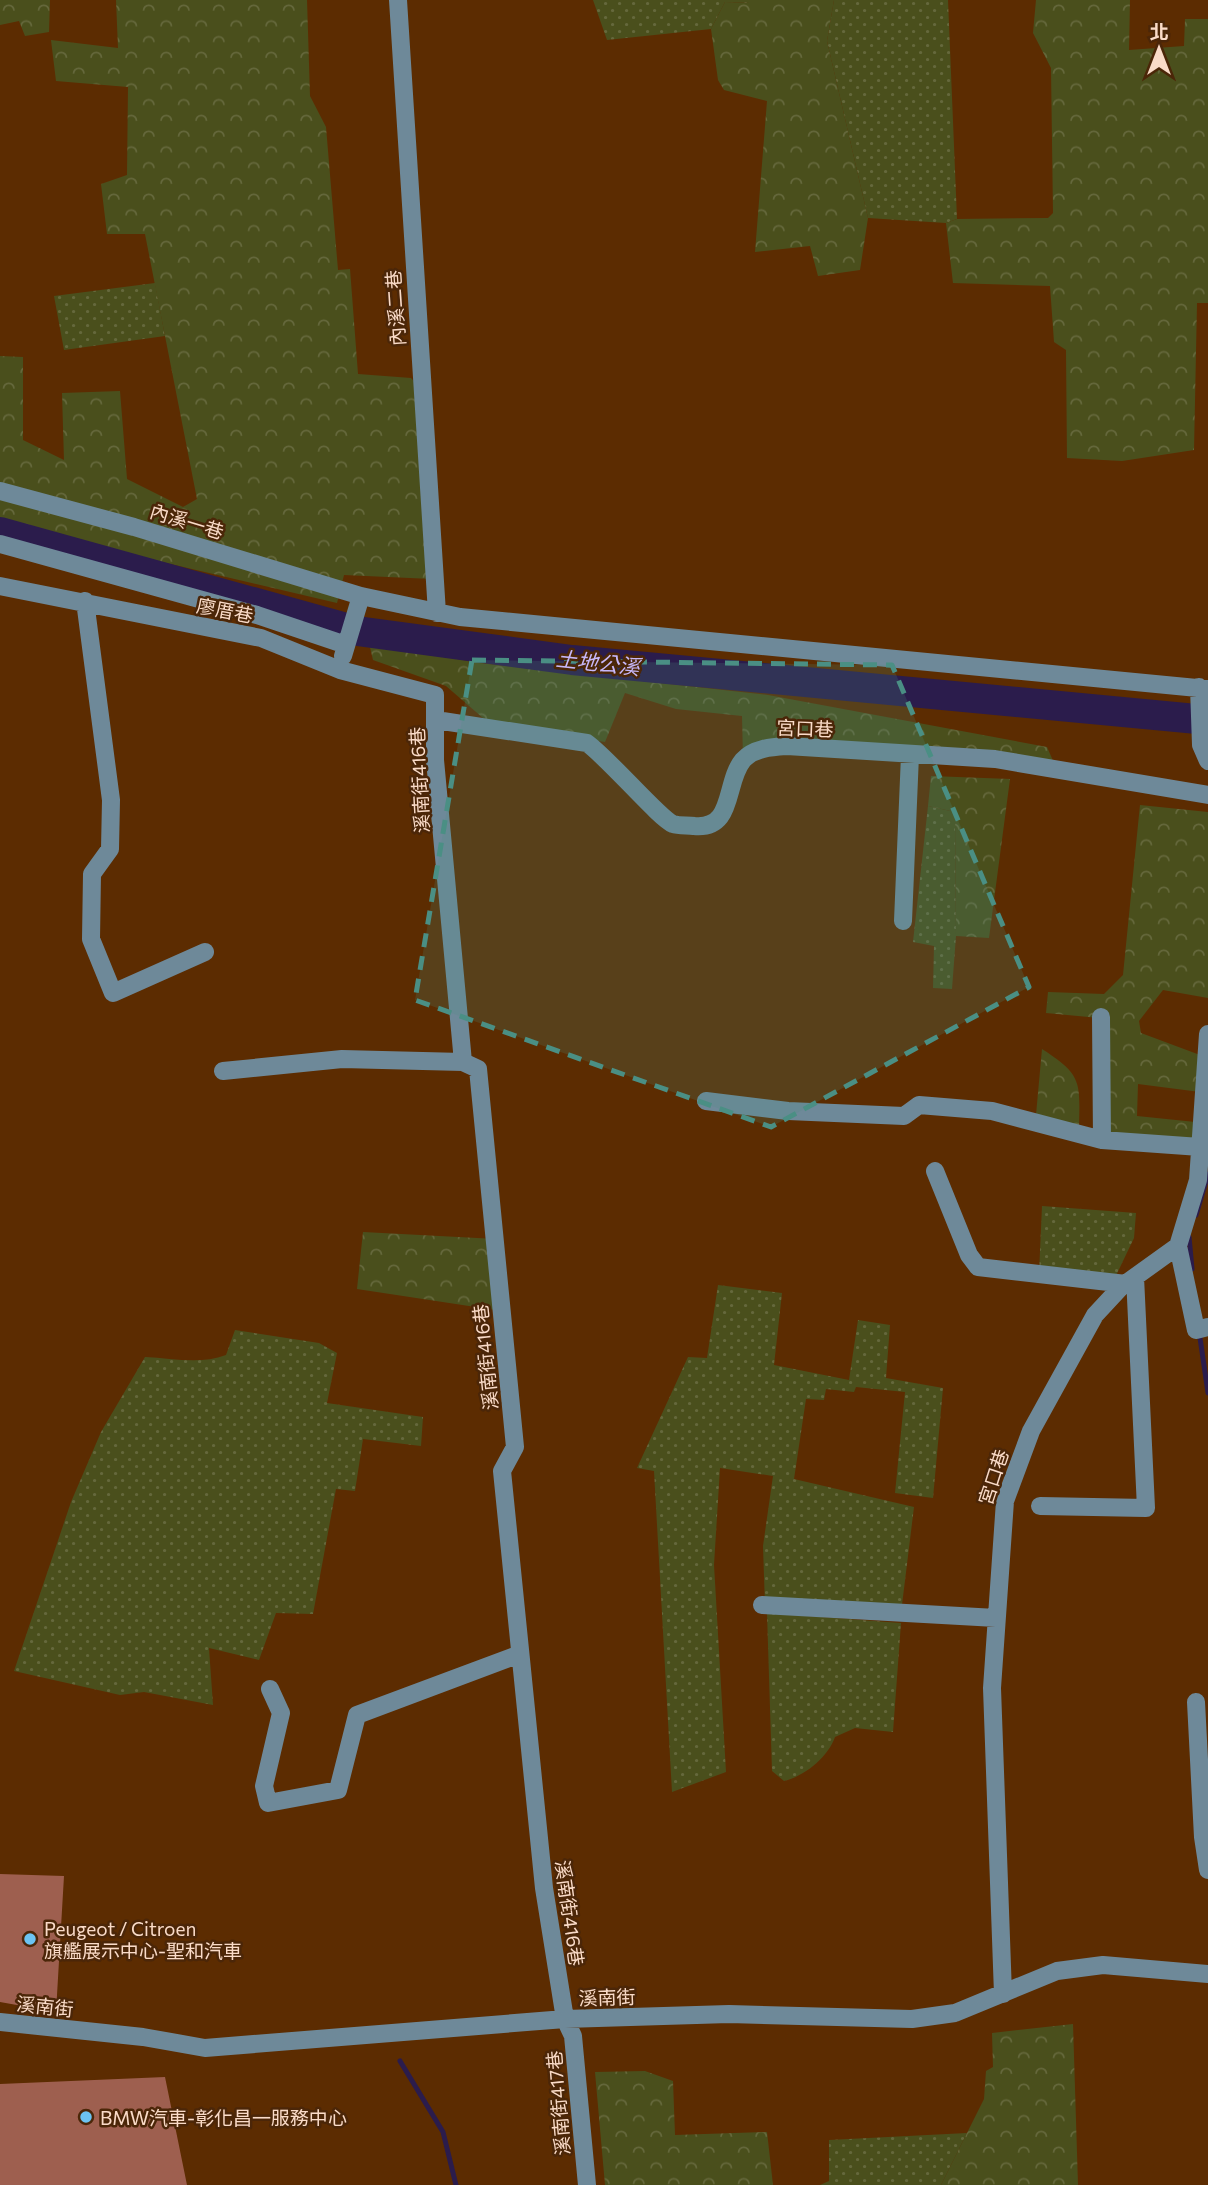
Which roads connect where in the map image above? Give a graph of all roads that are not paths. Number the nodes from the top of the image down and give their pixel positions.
1 (398, 0) edge
2 (0, 491) edge
3 (0, 544) edge
4 (0, 586) edge
5 (85, 601) junction
6 (358, 601) junction
7 (437, 613) junction
8 (346, 645) junction
9 (340, 670) junction
10 (1202, 694) edge
11 (435, 695) joint
12 (436, 720) junction
13 (1204, 753) edge
14 (910, 755) junction
15 (1208, 795) edge
16 (903, 921) dead end
17 (205, 952) dead end
18 (1101, 1017) dead end
19 (1208, 1034) edge
20 (463, 1062) junction
21 (223, 1071) dead end
22 (706, 1101) dead end
23 (1102, 1140) junction
24 (1200, 1147) junction
25 (935, 1171) dead end
26 (1178, 1247) junction
27 (1130, 1280) junction
28 (1208, 1327) edge
29 (1040, 1506) dead end
30 (762, 1605) dead end
31 (996, 1618) junction
32 (520, 1654) junction
33 (270, 1689) dead end
34 (1196, 1702) dead end
35 (1208, 1870) edge
36 (1208, 1974) edge
37 (1003, 1994) junction
38 (565, 2019) junction
39 (0, 2022) edge
40 (587, 2185) edge

1 - 7 street, 內溪二巷
2 - 6 street, 內溪一巷
3 - 8 street
4 - 5 street, 廖厝巷
5 - 9 street, 廖厝巷
5 - 17 street
6 - 7 street, 內溪一巷
6 - 8 street
7 - 10 street, 內溪一巷
8 - 9 street
9 - 11 street, 廖厝巷
10 - 13 street
11 - 12 street, 溪南街416巷
12 - 14 street, 宮口巷
12 - 20 street, 溪南街416巷
14 - 15 street, 宮口巷
14 - 16 street
18 - 23 street
19 - 24 street
20 - 21 street
20 - 32 street, 溪南街416巷
22 - 23 street
23 - 24 street
24 - 26 street
25 - 27 street
26 - 27 street, 宮口巷
26 - 28 street
27 - 29 street
27 - 31 street, 宮口巷
30 - 31 street
31 - 37 street, 宮口巷
32 - 33 street
32 - 38 street, 溪南街416巷
34 - 35 street
36 - 37 street, 溪南街
37 - 38 street, 溪南街
38 - 39 street, 溪南街
38 - 40 street, 溪南街417巷

